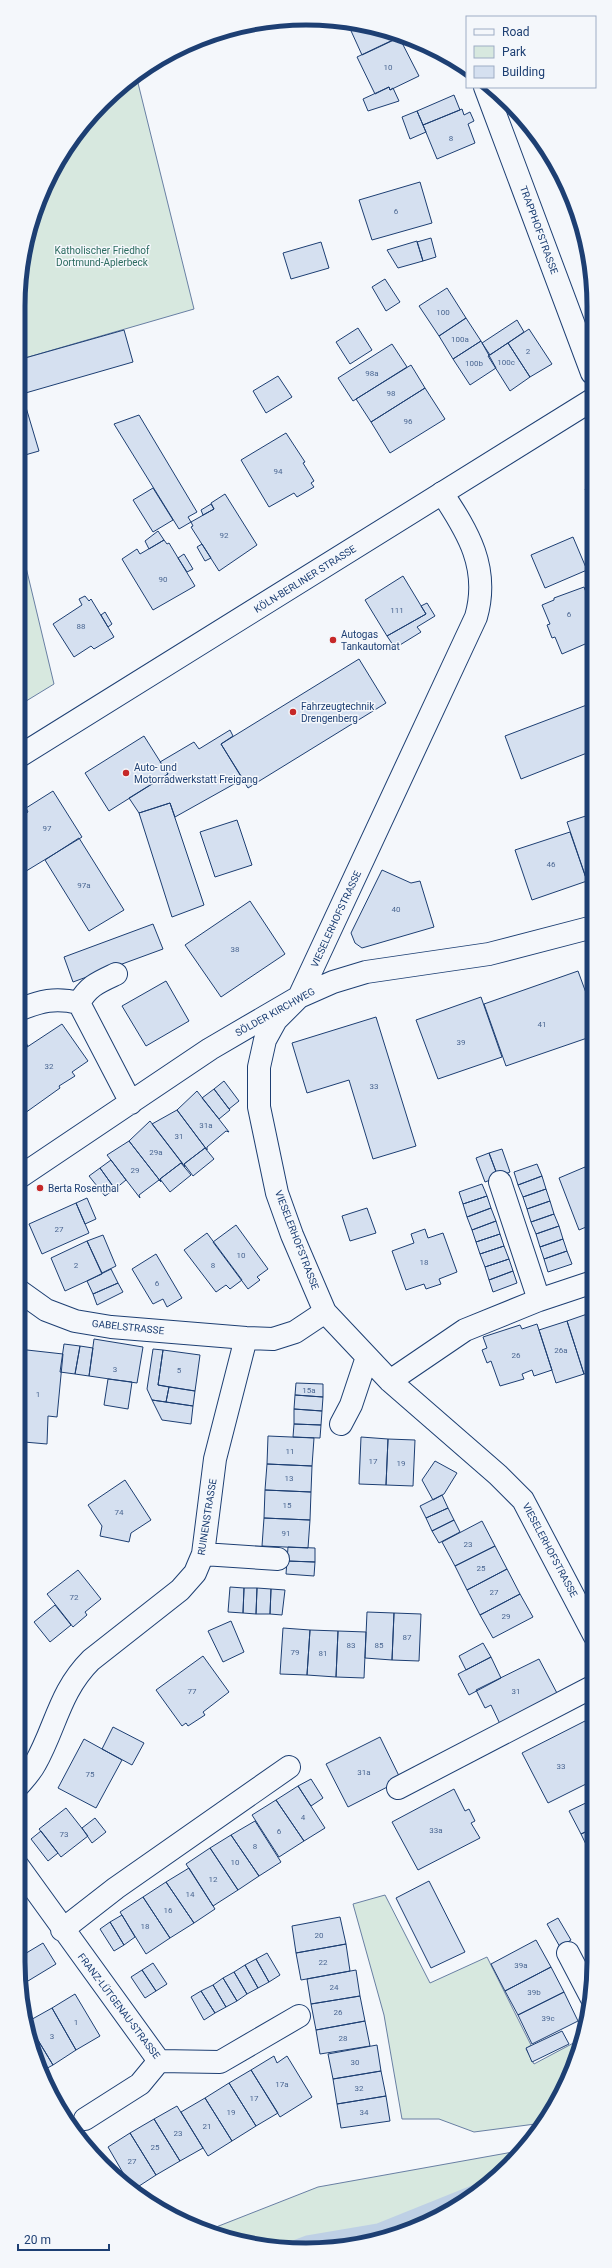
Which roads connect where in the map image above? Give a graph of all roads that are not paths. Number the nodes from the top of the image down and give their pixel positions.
1 (488, 92) edge
2 (587, 360) edge
3 (587, 403) edge
4 (442, 493) junction
5 (25, 753) edge
6 (587, 928) edge
7 (116, 974) dead end
8 (299, 997) junction
9 (80, 1003) junction
10 (25, 1007) edge
11 (131, 1103) junction
12 (25, 1173) edge
13 (500, 1182) dead end
14 (587, 1284) edge
15 (25, 1295) edge
16 (539, 1300) junction
17 (325, 1312) junction
18 (246, 1338) junction
19 (367, 1357) junction
20 (390, 1381) junction
21 (342, 1424) dead end
22 (203, 1554) junction
23 (278, 1559) dead end
24 (587, 1621) edge
25 (587, 1690) edge
26 (289, 1767) dead end
27 (25, 1777) edge
28 (398, 1788) dead end
29 (25, 1876) edge
30 (62, 1930) junction
31 (568, 1953) dead end
32 (586, 1987) edge
33 (299, 2016) dead end
34 (159, 2061) junction
35 (85, 2119) dead end

1 - 2 street, TRAPPHOFSTRASSE
3 - 4 street, KÖLN-BERLINER STRASSE
4 - 5 street, KÖLN-BERLINER STRASSE
4 - 8 street, VIESELERHOFSTRASSE
6 - 8 street, SÖLDER KIRCHWEG
7 - 9 street
8 - 11 street, SÖLDER KIRCHWEG
8 - 17 street, VIESELERHOFSTRASSE
9 - 10 street
9 - 11 street
11 - 12 street, SÖLDER KIRCHWEG
13 - 16 street
14 - 16 street
15 - 18 street, GABELSTRASSE
16 - 20 street
17 - 18 street
17 - 19 street, VIESELERHOFSTRASSE
18 - 22 street, RUINENSTRASSE
19 - 20 street, VIESELERHOFSTRASSE
19 - 21 street
20 - 24 street, VIESELERHOFSTRASSE
22 - 23 street
22 - 27 street, RUINENSTRASSE
25 - 28 street
26 - 30 street
29 - 30 street, FRANZ-LÜTGENAU-STRASSE
30 - 34 street, FRANZ-LÜTGENAU-STRASSE
31 - 32 street
33 - 34 street, FRANZ-LÜTGENAU-STRASSE
34 - 35 street

